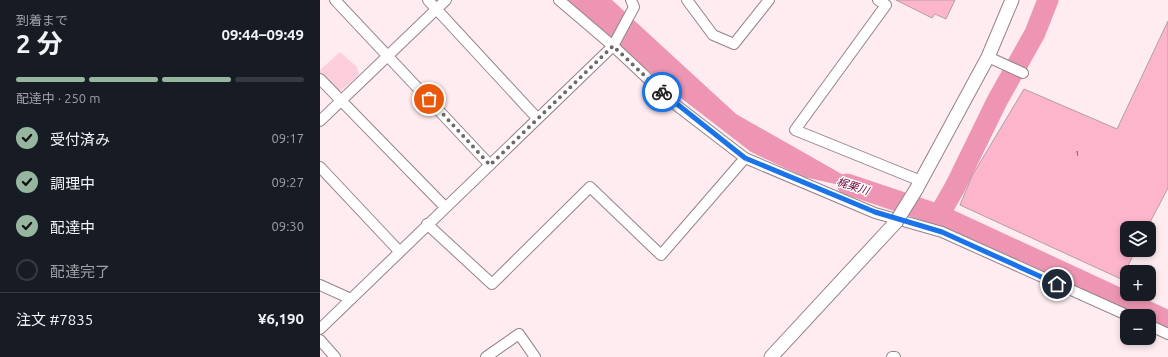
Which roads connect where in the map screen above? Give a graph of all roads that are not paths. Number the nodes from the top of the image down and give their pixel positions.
1 (335, 0) edge
2 (428, 0) edge
3 (446, 0) edge
4 (559, 0) edge
5 (687, 0) edge
6 (769, 0) edge
7 (878, 0) edge
8 (1012, 0) edge
9 (633, 3) edge
10 (437, 9) junction
11 (613, 46) junction
12 (388, 56) junction
13 (988, 57) junction
14 (1023, 73) dead end
15 (320, 79) edge
16 (342, 101) junction
17 (537, 118) junction
18 (320, 121) edge
19 (745, 158) junction
20 (490, 165) junction
21 (320, 167) edge
22 (919, 185) junction
23 (445, 207) junction
24 (427, 224) junction
25 (400, 251) junction
26 (320, 285) edge
27 (351, 300) junction
28 (1120, 312) edge
29 (1156, 328) edge
30 (320, 329) edge
31 (1168, 334) edge
32 (320, 340) edge
33 (335, 357) edge
34 (486, 357) edge
35 (536, 357) edge
36 (771, 357) edge
37 (892, 357) edge
38 (895, 357) edge

1 - 12 street
2 - 10 street
3 - 10 street
4 - 11 street
5 - 6 street
7 - 22 street
8 - 13 street
9 - 11 street
10 - 12 street
10 - 17 street
11 - 17 street
11 - 19 street
12 - 16 street
12 - 20 street
13 - 14 street
13 - 22 street
15 - 16 street
16 - 18 street
16 - 23 street
17 - 20 street
19 - 24 street
19 - 28 street
20 - 23 street
21 - 25 street
22 - 36 street, bridge
23 - 24 street
24 - 25 street
25 - 27 street
26 - 27 street
27 - 30 street
29 - 31 street
32 - 33 street
34 - 35 street
37 - 38 street

